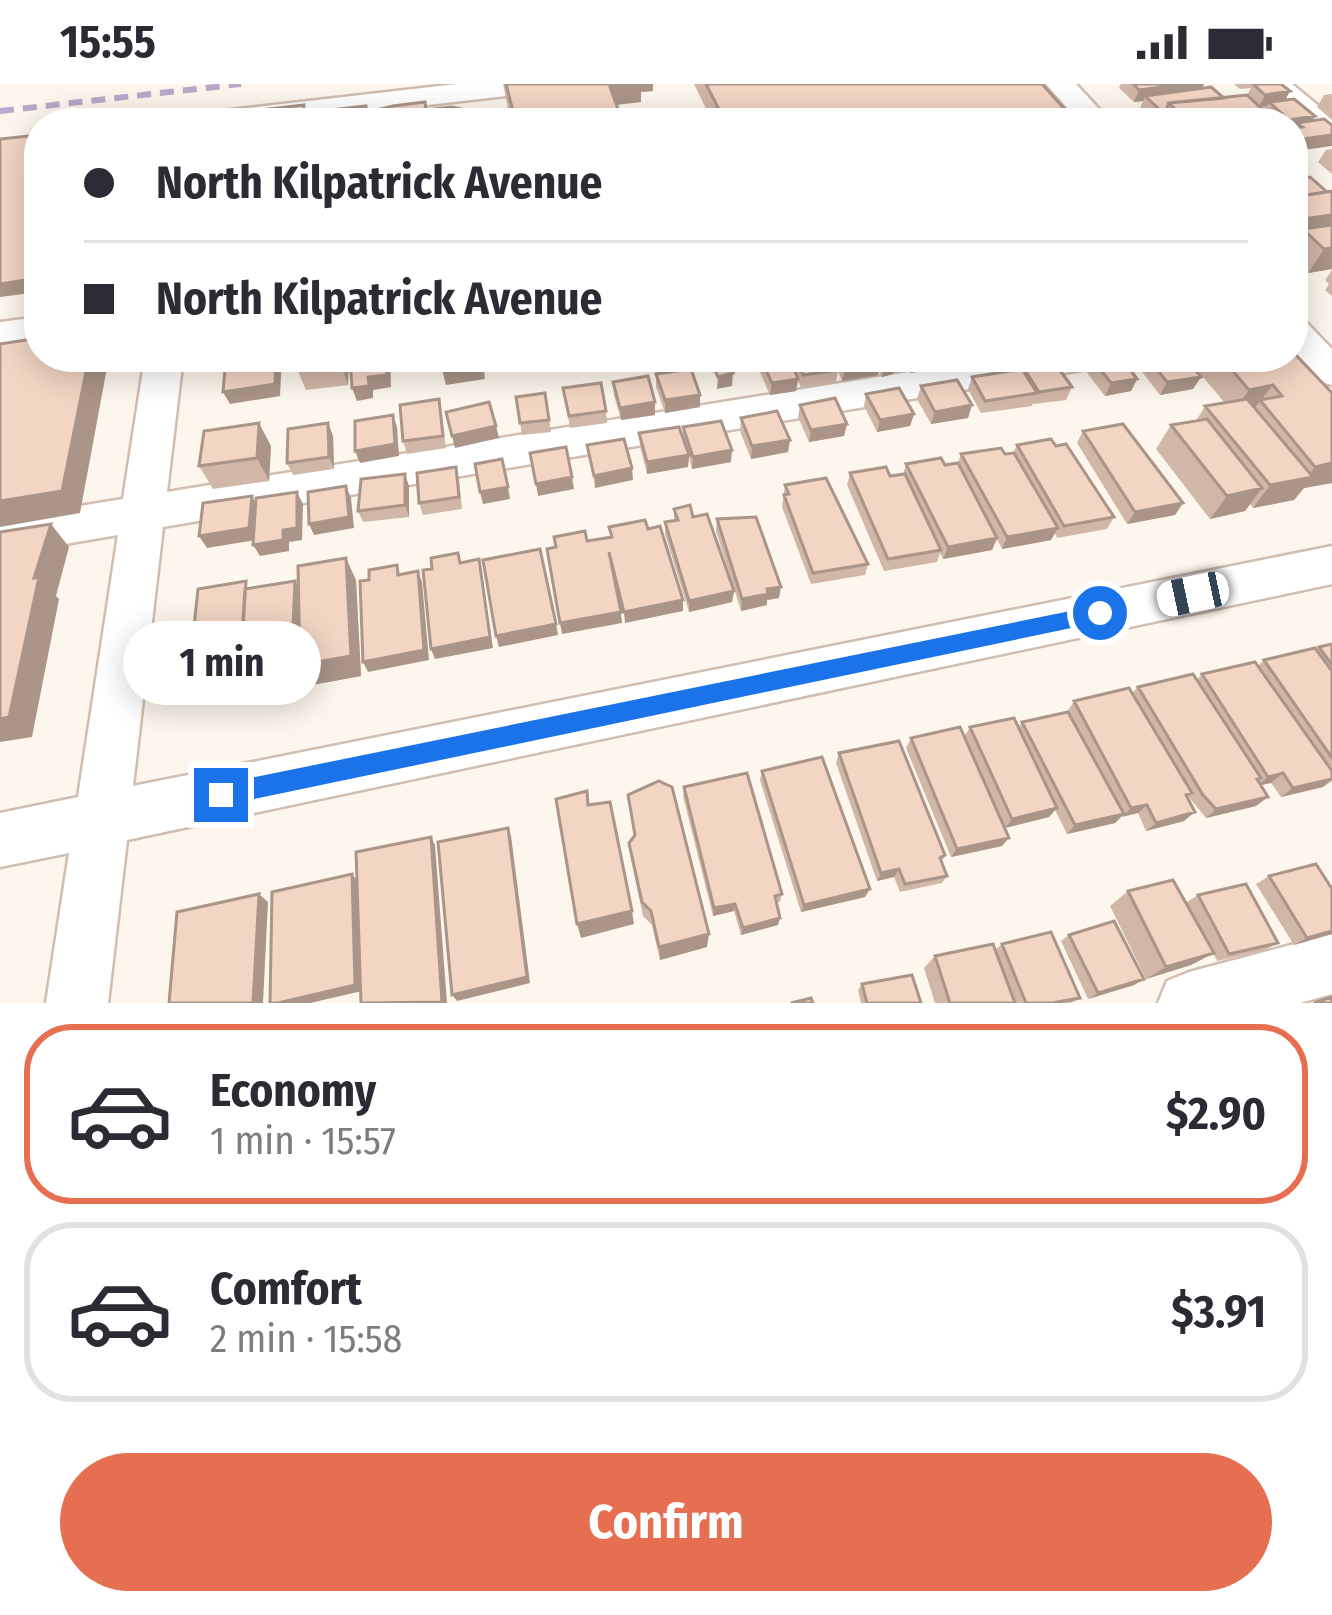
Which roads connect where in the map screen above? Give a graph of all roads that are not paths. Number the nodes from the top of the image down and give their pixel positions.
1 (532, 84) edge
2 (1060, 84) edge
3 (1274, 84) edge
4 (325, 108) edge
5 (1083, 108) edge
6 (1303, 108) edge
7 (1308, 112) edge
8 (1332, 132) edge
9 (1308, 344) edge
10 (162, 372) edge
11 (990, 372) edge
12 (1332, 372) edge
13 (143, 512) junction
14 (0, 536) edge
15 (1332, 566) edge
16 (102, 820) junction
17 (0, 840) edge
18 (1332, 964) edge
19 (77, 1003) edge
20 (1189, 1003) edge

1 - 4 street
2 - 5 street
3 - 6 street
7 - 8 street
9 - 12 street
10 - 13 street
11 - 13 street
13 - 14 street
13 - 16 street
15 - 16 street
16 - 17 street
16 - 19 street
18 - 20 street

